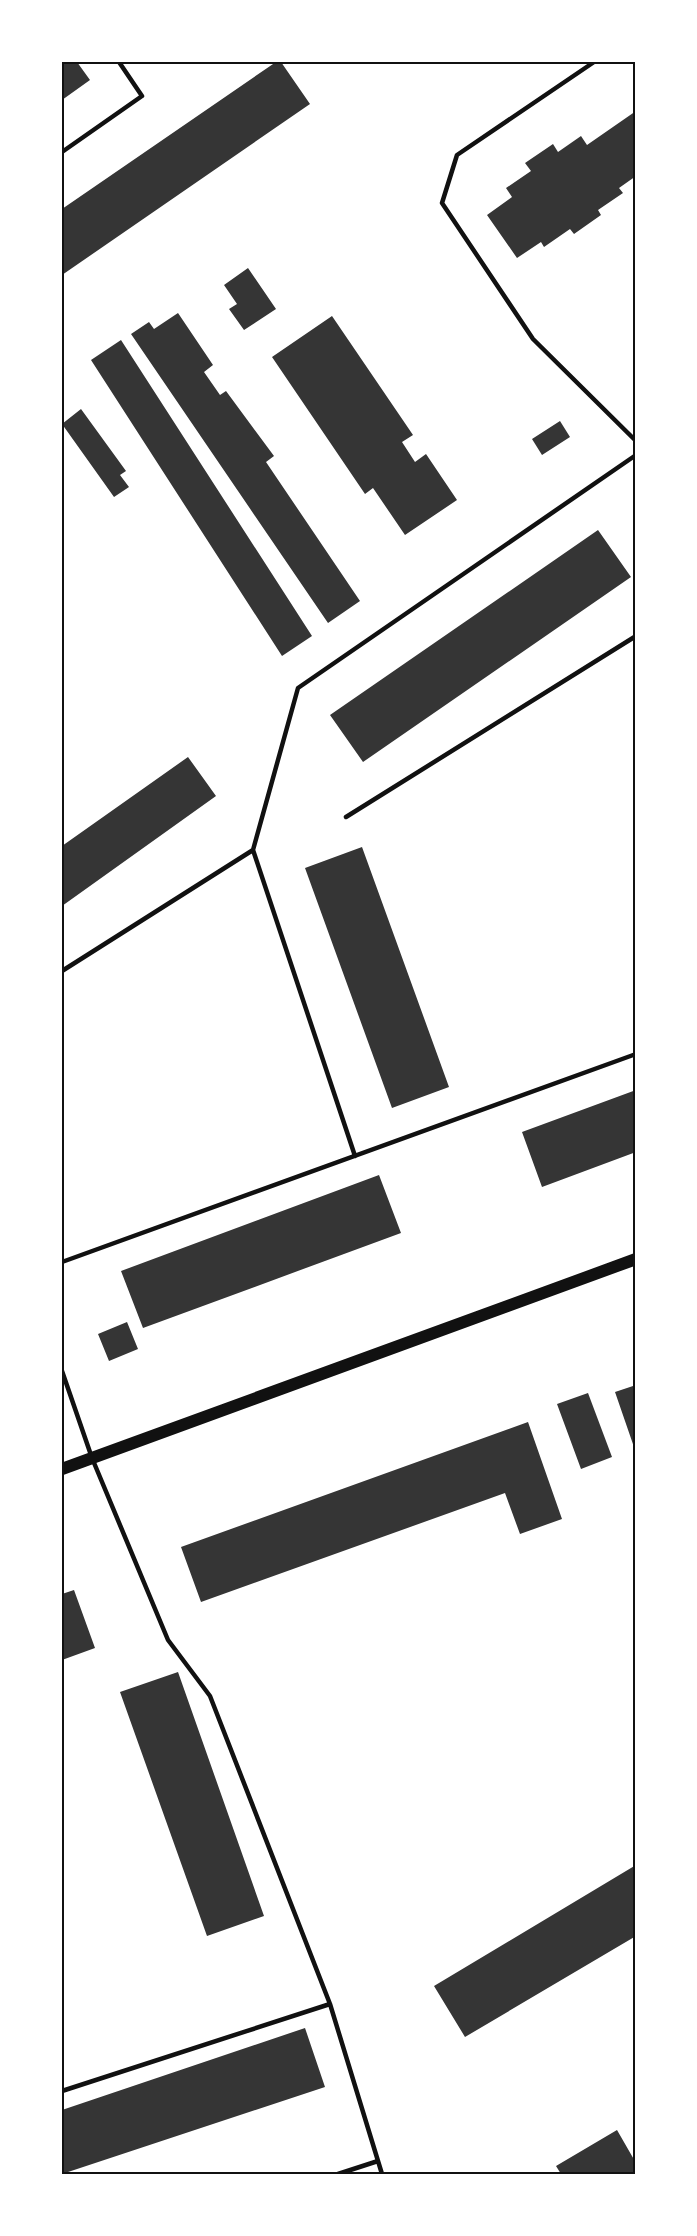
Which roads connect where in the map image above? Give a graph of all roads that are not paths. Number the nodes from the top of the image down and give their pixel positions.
1 (119, 62) edge
2 (594, 62) edge
3 (62, 152) edge
4 (636, 441) edge
5 (636, 455) edge
6 (636, 636) edge
7 (346, 817) dead end
8 (253, 850) junction
9 (62, 971) edge
10 (636, 1054) edge
11 (355, 1156) junction
12 (636, 1259) edge
13 (62, 1262) edge
14 (62, 1371) edge
15 (92, 1458) junction
16 (62, 1469) edge
17 (330, 2004) junction
18 (62, 2091) edge
19 (378, 2161) junction
20 (338, 2175) edge
21 (382, 2175) edge

1 - 3 lane
2 - 4 lane
5 - 8 lane
6 - 7 lane
8 - 9 lane
8 - 11 lane
10 - 11 lane
11 - 13 lane
12 - 15 main road
14 - 15 lane
15 - 16 main road
15 - 17 lane
17 - 18 lane
17 - 19 lane
19 - 20 lane
19 - 21 lane

